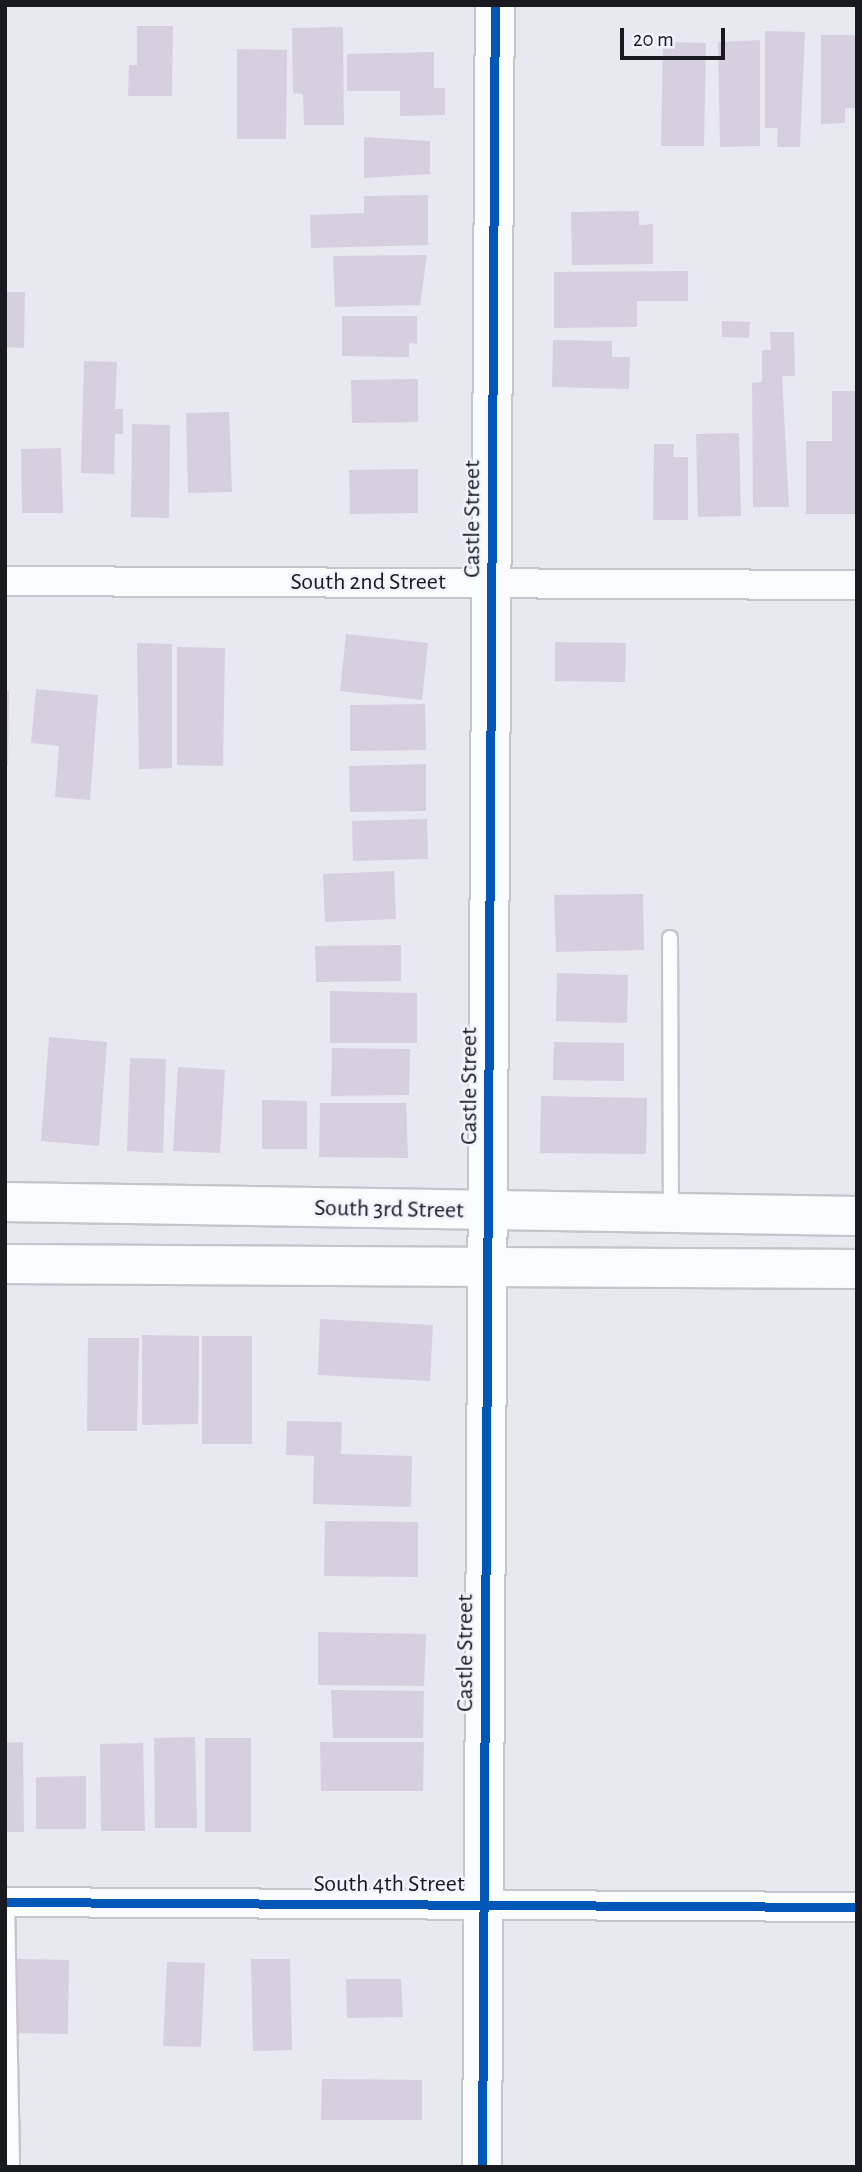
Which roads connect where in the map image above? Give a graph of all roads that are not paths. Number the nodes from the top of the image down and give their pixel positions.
1 (495, 5) edge
2 (5, 581) edge
3 (492, 583) junction
4 (857, 585) edge
5 (670, 938) dead end
6 (5, 1202) edge
7 (488, 1212) junction
8 (671, 1214) junction
9 (857, 1216) edge
10 (5, 1264) edge
11 (488, 1268) junction
12 (857, 1269) edge
13 (6, 1902) edge
14 (484, 1905) junction
15 (857, 1907) edge
16 (12, 2167) edge
17 (482, 2167) edge

1 - 3 street, Castle Street
2 - 3 street, South 2nd Street
3 - 4 street, South 2nd Street
3 - 7 street, Castle Street
5 - 8 lane
6 - 7 street, South 3rd Street
7 - 8 street, South 3rd Street
7 - 11 street, Castle Street
8 - 9 street, South 3rd Street
10 - 11 street
11 - 12 street
11 - 14 street, Castle Street
13 - 14 street, South 4th Street
13 - 16 lane
14 - 15 street, South 4th Street
14 - 17 street, Castle Street

